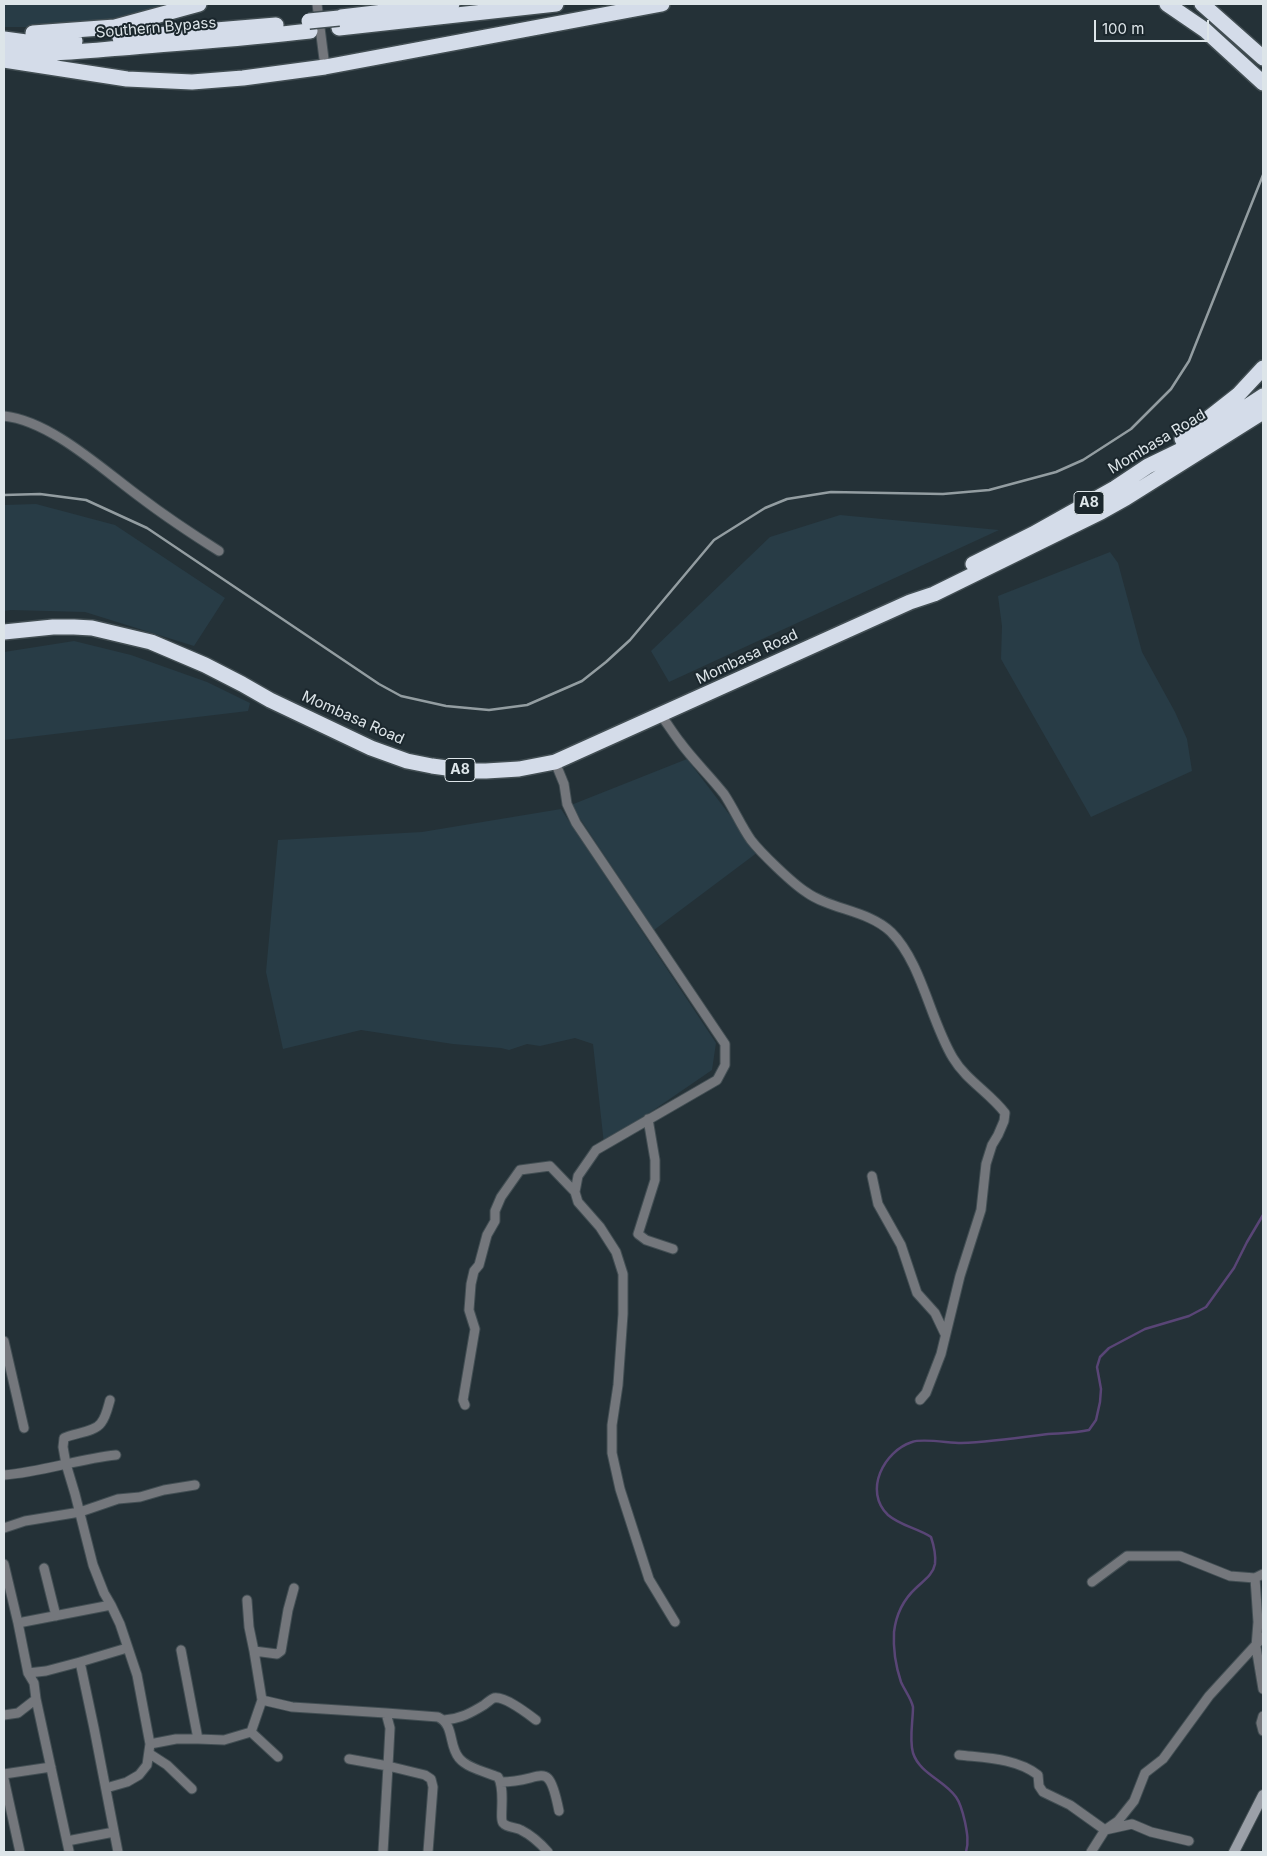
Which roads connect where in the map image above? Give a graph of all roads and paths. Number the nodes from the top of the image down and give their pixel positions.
1 (199, 4) edge
2 (317, 4) edge
3 (452, 4) edge
4 (556, 4) edge
5 (662, 4) edge
6 (1167, 4) edge
7 (1202, 4) edge
8 (339, 23) junction
9 (309, 26) junction
10 (4, 35) edge
11 (4, 39) edge
12 (4, 52) edge
13 (1263, 58) edge
14 (4, 60) edge
15 (325, 67) junction
16 (1263, 83) edge
17 (1263, 368) edge
18 (1263, 396) edge
19 (1263, 412) edge
20 (4, 416) edge
21 (1148, 466) junction
22 (219, 551) dead end
23 (910, 602) junction
24 (4, 632) edge
25 (660, 714) junction
26 (555, 762) junction
27 (648, 1119) junction
28 (872, 1176) dead end
29 (575, 1192) junction
30 (673, 1249) dead end
31 (945, 1334) junction
32 (4, 1341) edge
33 (110, 1400) dead end
34 (920, 1400) dead end
35 (465, 1405) dead end
36 (24, 1428) dead end
37 (116, 1455) dead end
38 (66, 1464) junction
39 (4, 1475) edge
40 (195, 1485) dead end
41 (80, 1512) junction
42 (4, 1528) edge
43 (4, 1564) edge
44 (44, 1568) dead end
45 (1259, 1576) edge
46 (1092, 1582) dead end
47 (294, 1588) dead end
48 (247, 1600) dead end
49 (111, 1605) junction
50 (56, 1616) junction
51 (675, 1622) dead end
52 (18, 1623) junction
53 (1263, 1637) edge
54 (1256, 1647) junction
55 (127, 1648) junction
56 (181, 1650) dead end
57 (254, 1651) junction
58 (80, 1662) junction
59 (28, 1673) junction
60 (1263, 1689) edge
61 (36, 1699) junction
62 (262, 1700) junction
63 (386, 1713) junction
64 (4, 1714) edge
65 (1263, 1716) edge
66 (444, 1720) junction
67 (536, 1720) dead end
68 (1263, 1731) edge
69 (250, 1732) junction
70 (198, 1739) junction
71 (150, 1744) junction
72 (150, 1754) junction
73 (958, 1755) dead end
74 (278, 1757) dead end
75 (349, 1759) dead end
76 (388, 1766) junction
77 (51, 1767) junction
78 (4, 1774) edge
79 (4, 1779) edge
80 (501, 1782) junction
81 (106, 1788) junction
82 (192, 1789) dead end
83 (1263, 1795) edge
84 (559, 1811) dead end
85 (1105, 1830) junction
86 (114, 1832) junction
87 (68, 1841) junction
88 (1189, 1841) dead end
89 (20, 1852) edge
90 (67, 1852) edge
91 (118, 1852) edge
92 (383, 1852) edge
93 (428, 1852) edge
94 (548, 1852) edge
95 (1091, 1852) edge
96 (1234, 1852) edge

1 - 10 highway
2 - 15 street
3 - 8 highway
4 - 8 highway
5 - 15 highway
6 - 16 highway
7 - 13 highway
8 - 9 highway, bridge
9 - 11 highway, Southern Bypass
9 - 12 highway, Southern Bypass
14 - 15 highway
17 - 21 highway
18 - 21 highway, Mombasa Road / A8
19 - 23 highway, Mombasa Road / A8
20 - 22 street
21 - 23 highway, Mombasa Road / A8
23 - 25 highway, Mombasa Road / A8
24 - 26 highway, Mombasa Road / A8
25 - 26 highway, Mombasa Road / A8
25 - 31 street
26 - 27 street
27 - 29 street
27 - 30 street
28 - 31 street
29 - 35 street
29 - 51 street
31 - 34 street
32 - 36 street
33 - 38 street
37 - 38 street
38 - 39 street
38 - 41 street
40 - 41 street
41 - 42 street
41 - 49 street
43 - 52 street
44 - 50 street
45 - 46 street
45 - 54 street
47 - 57 street
48 - 57 street
49 - 50 street
49 - 55 street
50 - 52 street
52 - 59 street
53 - 54 street
54 - 60 street
54 - 85 street
55 - 58 street
55 - 71 street
56 - 70 street
57 - 62 street
58 - 59 street
58 - 81 street
59 - 61 street
61 - 64 street
61 - 77 street
62 - 63 street
62 - 69 street
63 - 66 street
63 - 76 street
65 - 68 street
66 - 67 street
66 - 80 street
69 - 70 street
69 - 74 street
70 - 71 street
71 - 72 street
72 - 81 street
72 - 82 street
73 - 85 street
75 - 76 street
76 - 92 street
76 - 93 street
77 - 78 street
77 - 87 street
79 - 89 street
80 - 84 street
80 - 94 street
81 - 86 street
83 - 96 main road
85 - 88 street
85 - 95 street
86 - 87 street
86 - 91 street
87 - 90 street

